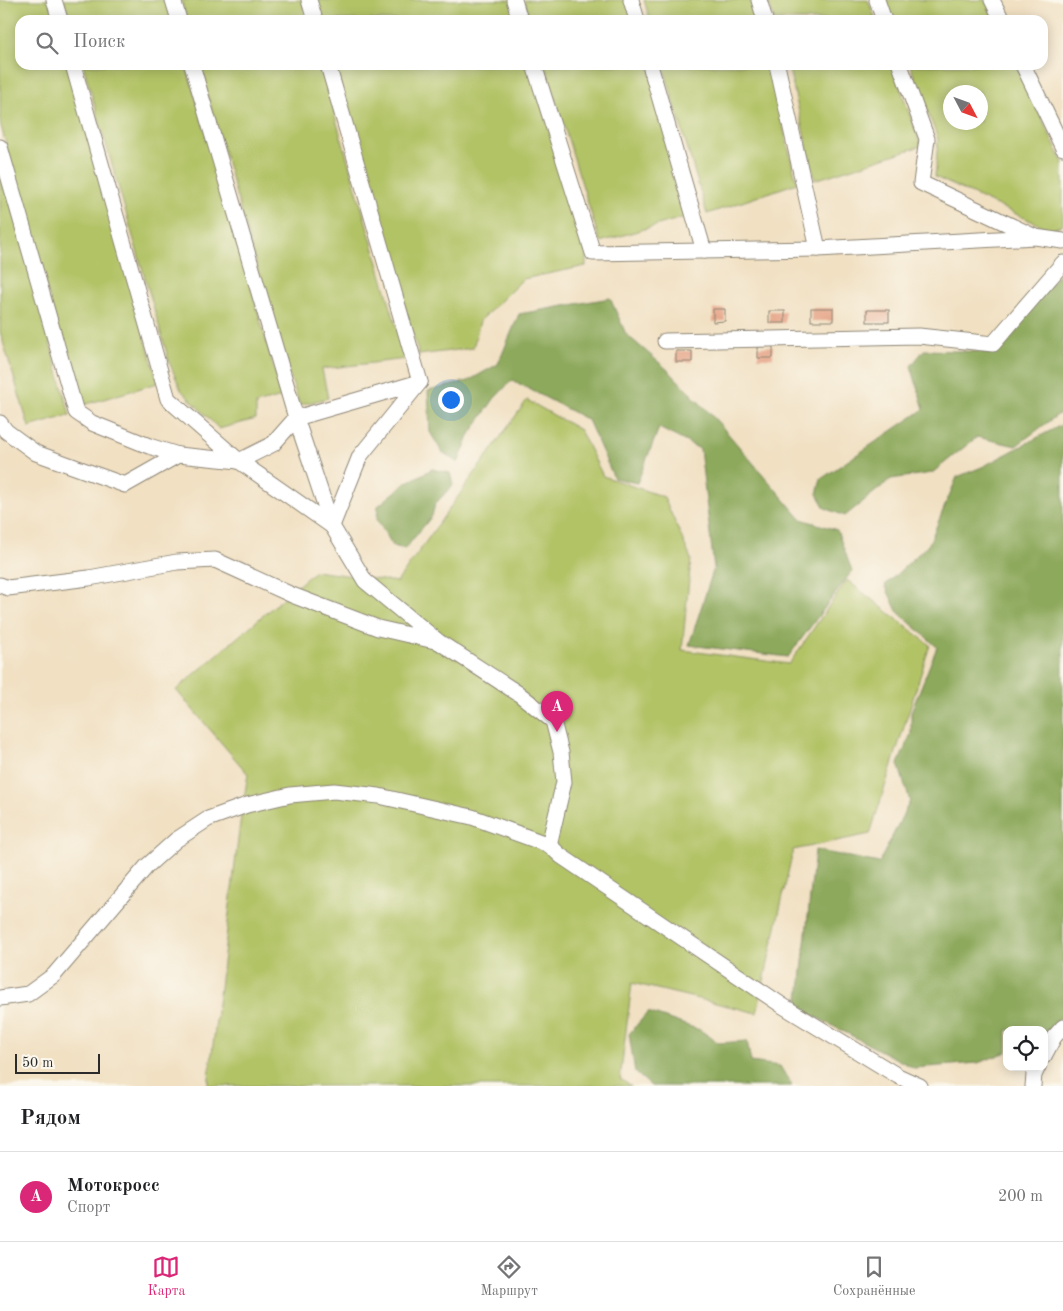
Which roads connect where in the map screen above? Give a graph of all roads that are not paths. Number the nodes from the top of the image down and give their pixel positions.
1 (54, 0) edge
2 (173, 0) edge
3 (309, 0) edge
4 (514, 0) edge
5 (632, 0) edge
6 (759, 0) edge
7 (877, 0) edge
8 (992, 0) edge
9 (58, 15) edge
10 (178, 15) edge
11 (314, 15) edge
12 (518, 15) edge
13 (636, 15) edge
14 (764, 15) edge
15 (882, 15) edge
16 (1000, 15) edge
17 (74, 70) edge
18 (193, 70) edge
19 (329, 70) edge
20 (536, 70) edge
21 (651, 70) edge
22 (779, 70) edge
23 (902, 70) edge
24 (1026, 70) edge
25 (0, 147) edge
26 (1063, 148) edge
27 (1034, 236) junction
28 (1063, 242) edge
29 (818, 248) junction
30 (704, 251) junction
31 (1063, 262) edge
32 (665, 341) dead end
33 (420, 382) junction
34 (296, 418) junction
35 (0, 423) edge
36 (178, 454) junction
37 (239, 462) junction
38 (332, 526) junction
39 (0, 585) edge
40 (439, 642) junction
41 (549, 845) junction
42 (0, 998) edge
43 (1063, 1027) edge
44 (1048, 1048) edge
45 (1036, 1071) edge
46 (920, 1086) edge
47 (1034, 1086) edge

1 - 9 street
2 - 10 street
3 - 11 street
4 - 12 street
5 - 13 street
6 - 14 street
7 - 15 street
8 - 16 street
17 - 37 street
18 - 34 street
19 - 33 street
20 - 30 street
21 - 30 street
22 - 29 street
23 - 27 street
24 - 26 street
25 - 36 street
27 - 28 street
27 - 29 street
29 - 30 street
31 - 32 street
33 - 34 street
33 - 38 street
34 - 37 street
34 - 38 street
35 - 36 street
36 - 37 street
37 - 38 street
38 - 40 street
39 - 40 street
40 - 41 street
41 - 42 street
41 - 46 street
43 - 44 street
45 - 47 street

